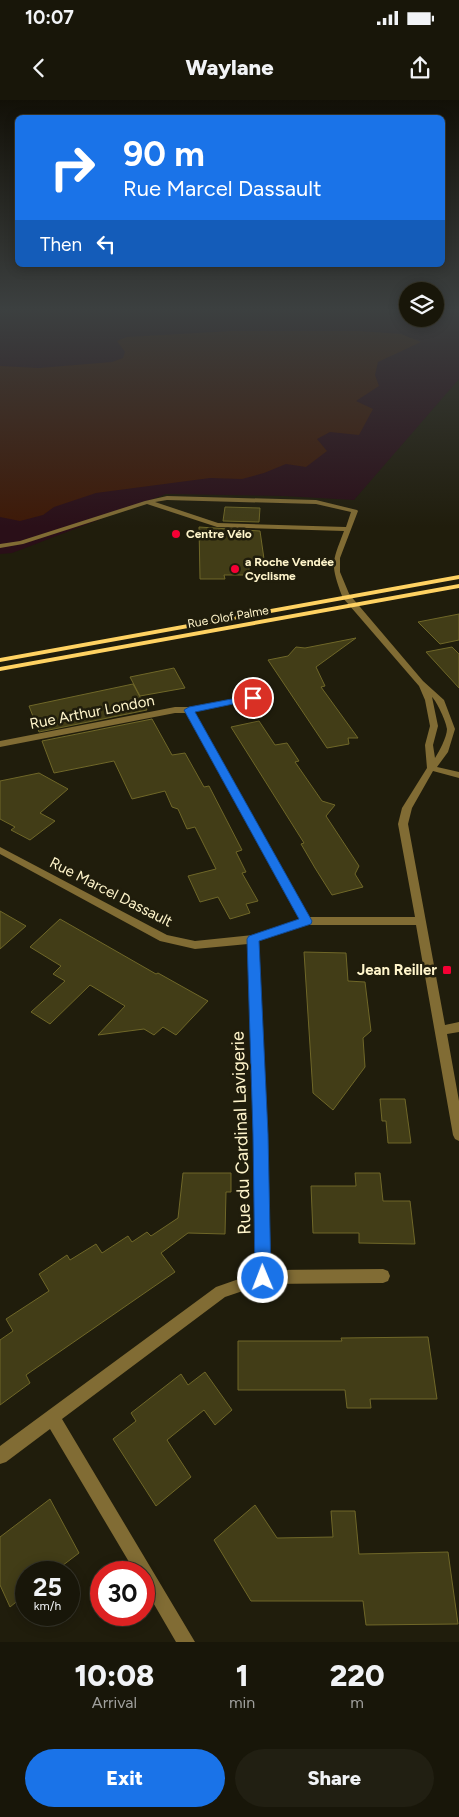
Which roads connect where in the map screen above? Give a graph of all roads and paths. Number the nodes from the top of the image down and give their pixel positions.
1 (147, 502) junction
2 (348, 529) junction
3 (0, 546) edge
4 (459, 577) edge
5 (459, 586) edge
6 (346, 596) junction
7 (354, 606) junction
8 (0, 660) edge
9 (0, 669) edge
10 (420, 683) junction
11 (253, 698) dead end
12 (189, 710) junction
13 (434, 726) junction
14 (455, 728) edge
15 (0, 744) edge
16 (430, 768) junction
17 (459, 776) edge
18 (0, 850) edge
19 (306, 921) junction
20 (420, 921) junction
21 (253, 939) junction
22 (459, 1027) edge
23 (440, 1030) junction
24 (459, 1135) edge
25 (383, 1276) dead end
26 (263, 1278) junction
27 (53, 1419) junction
28 (0, 1456) edge
29 (186, 1642) edge

1 - 2 street
1 - 2 street
1 - 3 street
2 - 6 street
4 - 6 main road, Rue Olof Palme
5 - 7 main road, Rue Olof Palme
6 - 7 street
6 - 8 main road, Rue Olof Palme
7 - 9 main road, Rue Olof Palme
7 - 10 street
10 - 13 street
10 - 14 street
11 - 12 street, Rue Arthur London
12 - 15 street, Rue Arthur London
12 - 19 street
13 - 14 street
13 - 16 street
14 - 16 street
16 - 17 street
16 - 20 street
18 - 21 street, Rue Marcel Dassault
19 - 20 street, Rue Marcel Dassault
19 - 21 street, Rue Marcel Dassault
20 - 23 street
21 - 26 street, Rue du Cardinal Lavigerie
22 - 23 street
23 - 24 street
25 - 26 street
26 - 27 street
27 - 28 street
27 - 29 street

